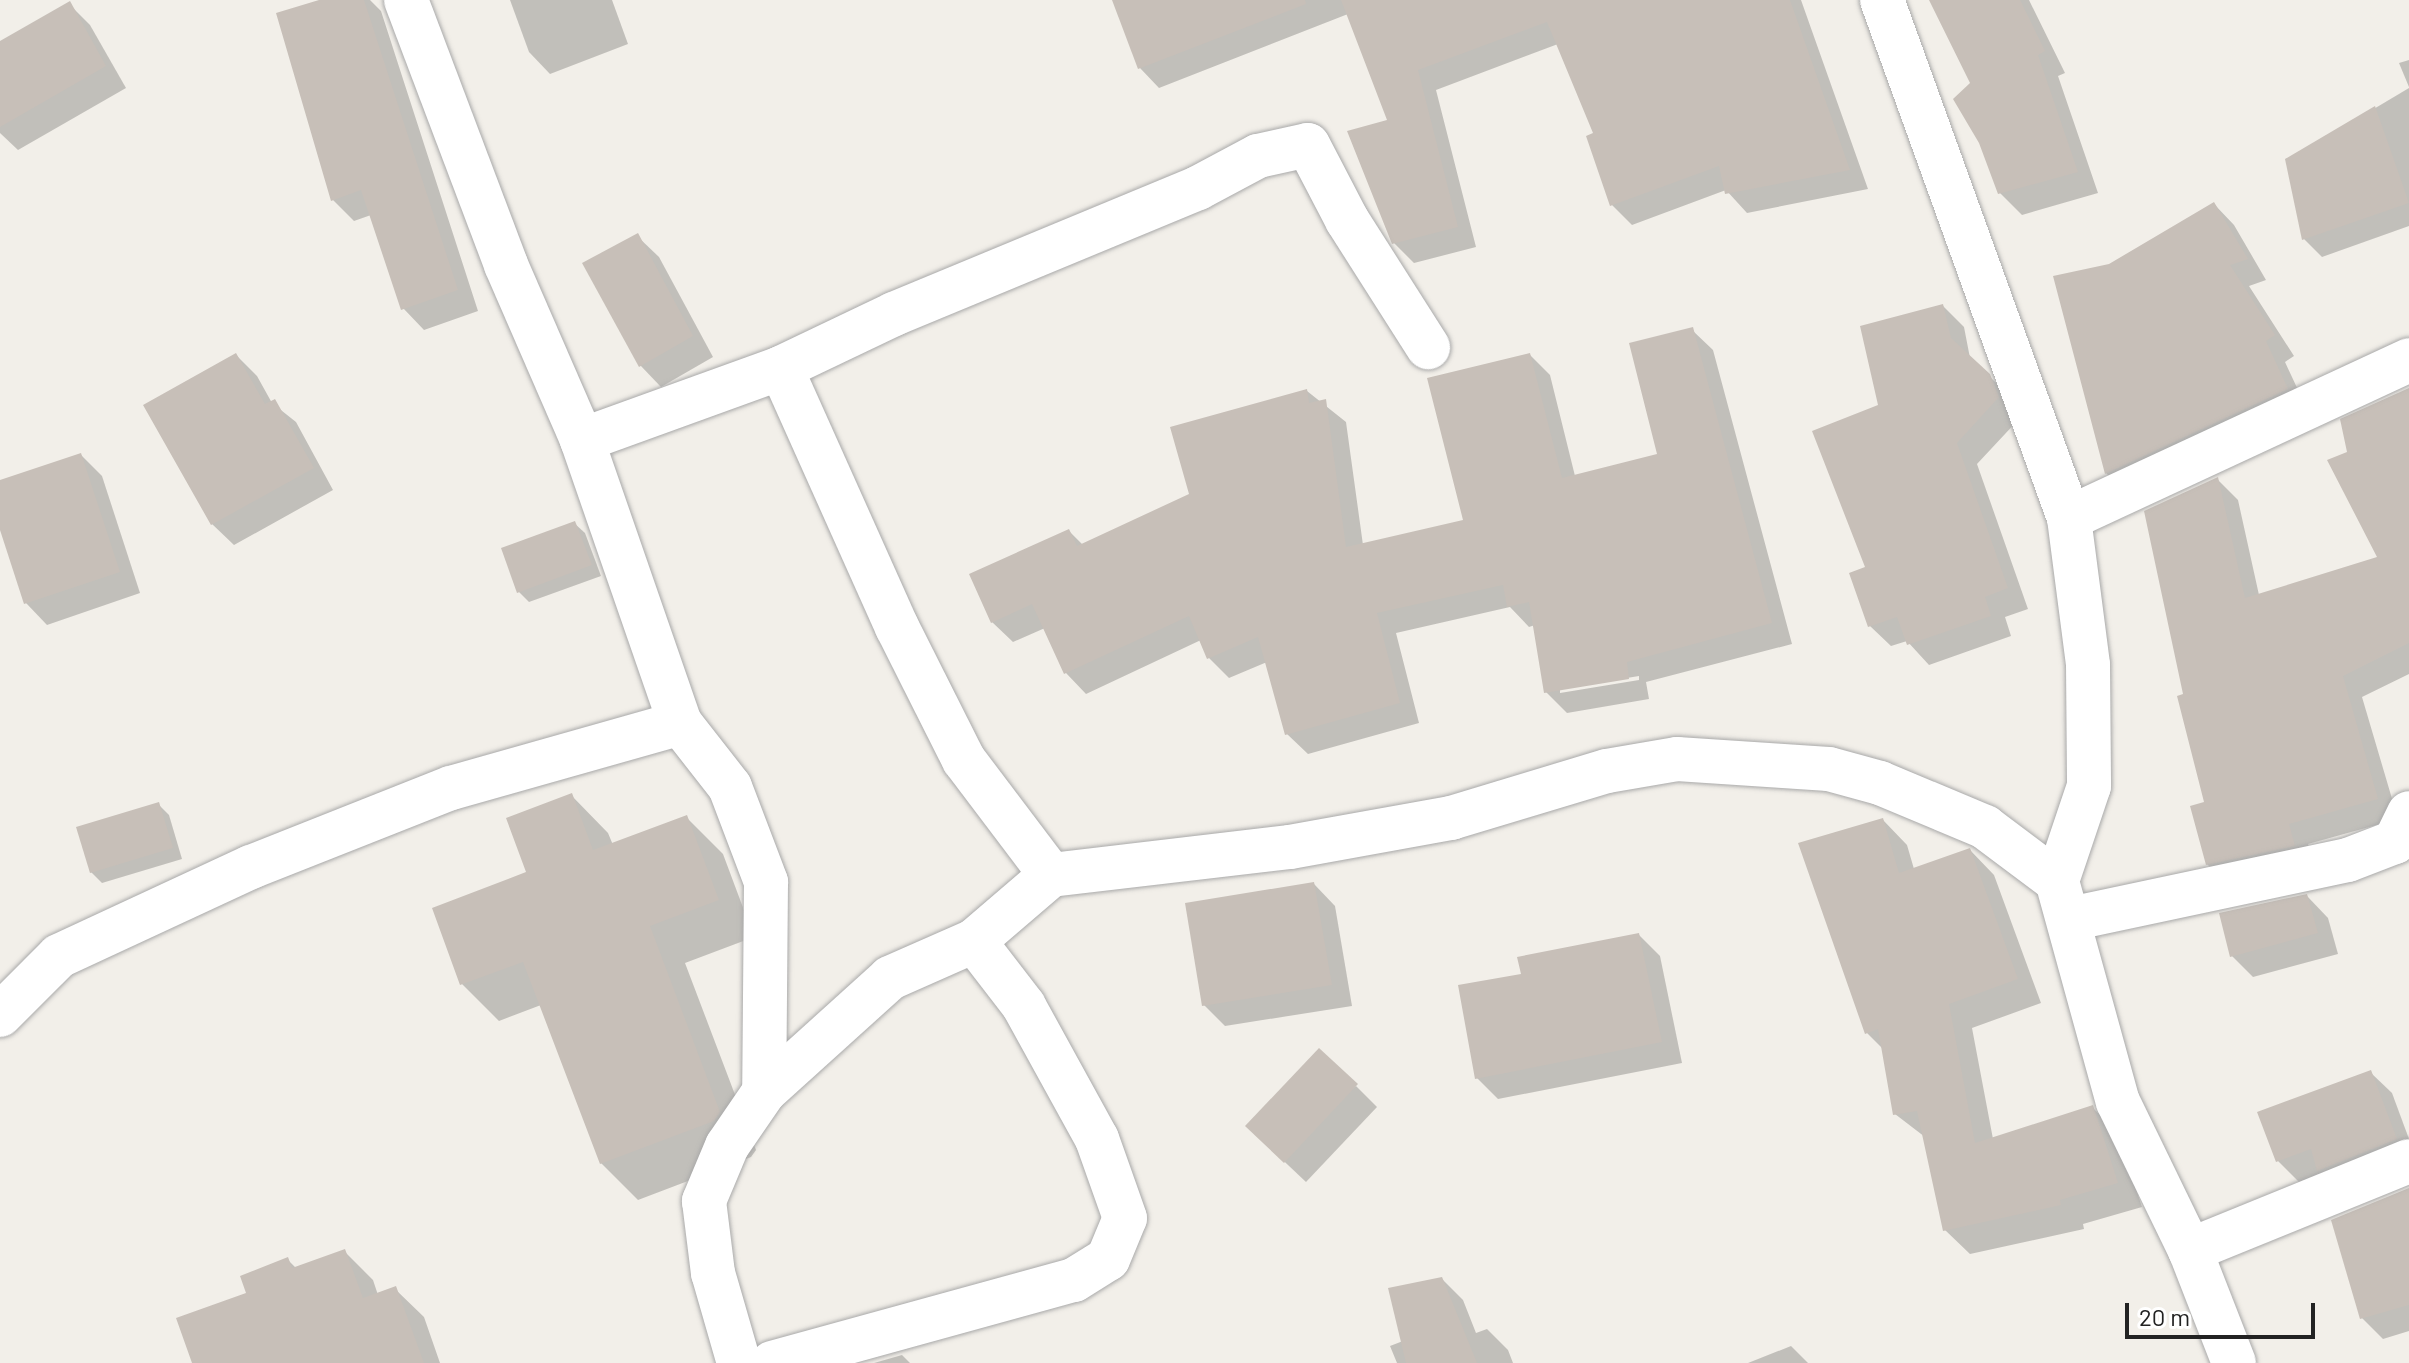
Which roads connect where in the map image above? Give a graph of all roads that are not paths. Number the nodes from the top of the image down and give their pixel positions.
1 (406, 0) edge
2 (1882, 0) edge
3 (1428, 347) dead end
4 (2409, 360) edge
5 (781, 368) junction
6 (582, 440) junction
7 (2069, 518) junction
8 (680, 723) junction
9 (2409, 813) edge
10 (1051, 875) junction
11 (2063, 900) junction
12 (974, 941) junction
13 (0, 1015) edge
14 (764, 1092) junction
15 (2409, 1161) edge
16 (2190, 1250) junction
17 (739, 1363) edge
18 (772, 1363) edge
19 (2234, 1363) edge

1 - 6 street
2 - 7 street
3 - 5 street
4 - 7 street
5 - 6 street
5 - 10 street
6 - 8 street
7 - 11 street
8 - 13 street
8 - 14 street
9 - 11 street
10 - 11 street
10 - 12 street
11 - 16 street
12 - 14 street
12 - 18 street
14 - 17 street
15 - 16 street
16 - 19 street

